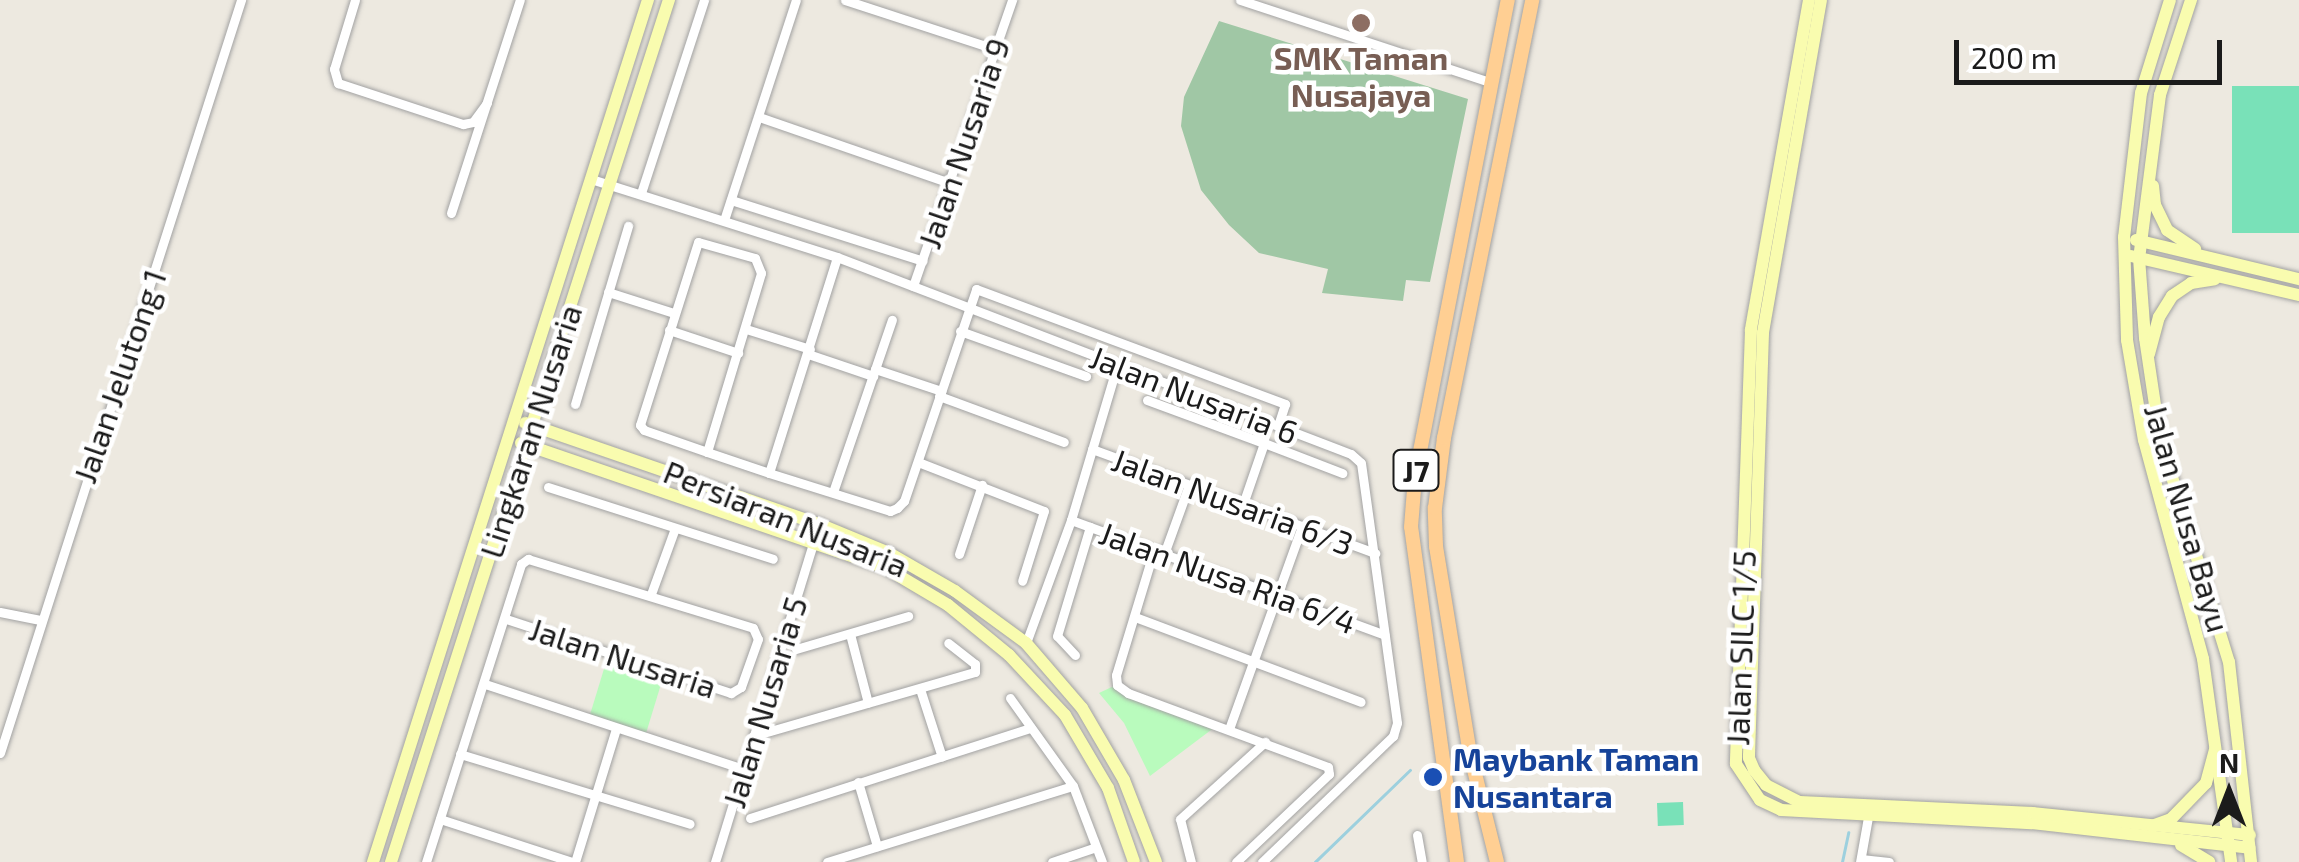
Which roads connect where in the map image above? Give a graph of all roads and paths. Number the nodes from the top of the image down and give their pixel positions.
1 (241, 0) edge
2 (355, 0) edge
3 (520, 0) edge
4 (648, 0) edge
5 (668, 0) edge
6 (704, 0) edge
7 (796, 0) edge
8 (845, 0) edge
9 (1012, 0) edge
10 (1240, 0) edge
11 (1508, 0) edge
12 (1532, 0) edge
13 (1810, 0) edge
14 (1820, 0) edge
15 (2170, 0) edge
16 (2191, 0) edge
17 (996, 49) junction
18 (1490, 82) junction
19 (487, 103) junction
20 (759, 116) junction
21 (2151, 164) junction
22 (591, 179) junction
23 (950, 183) junction
24 (610, 185) junction
25 (641, 193) junction
26 (731, 200) junction
27 (452, 213) dead end
28 (724, 220) junction
29 (628, 226) dead end
30 (2124, 238) junction
31 (2141, 240) junction
32 (2124, 255) junction
33 (2203, 255) junction
34 (837, 257) junction
35 (2139, 258) junction
36 (923, 260) junction
37 (2222, 277) junction
38 (2299, 279) edge
39 (913, 286) junction
40 (608, 292) junction
41 (2299, 295) edge
42 (970, 308) junction
43 (674, 313) junction
44 (892, 320) dead end
45 (746, 329) junction
46 (669, 330) junction
47 (960, 332) junction
48 (809, 352) junction
49 (738, 353) junction
50 (2148, 359) junction
51 (1117, 366) junction
52 (874, 372) junction
53 (1086, 376) dead end
54 (940, 393) junction
55 (1147, 400) dead end
56 (575, 404) dead end
57 (515, 420) junction
58 (531, 425) junction
59 (1278, 426) junction
60 (508, 439) junction
61 (1064, 442) dead end
62 (525, 444) junction
63 (1264, 444) junction
64 (1092, 449) junction
65 (707, 452) junction
66 (918, 462) junction
67 (769, 473) junction
68 (1342, 473) dead end
69 (1189, 485) junction
70 (982, 486) junction
71 (548, 487) dead end
72 (833, 492) junction
73 (1243, 504) junction
74 (1071, 520) junction
75 (818, 524) junction
76 (1302, 526) junction
77 (1090, 527) junction
78 (675, 528) junction
79 (814, 541) junction
80 (1159, 552) junction
81 (1375, 553) junction
82 (958, 554) dead end
83 (773, 559) dead end
84 (1022, 581) dead end
85 (651, 594) junction
86 (1276, 596) junction
87 (0, 612) edge
88 (908, 616) dead end
89 (1136, 618) junction
90 (506, 619) junction
91 (40, 620) junction
92 (850, 634) junction
93 (1385, 635) junction
94 (1026, 642) junction
95 (948, 643) dead end
96 (796, 649) dead end
97 (1075, 656) dead end
98 (1252, 663) junction
99 (485, 684) junction
100 (920, 689) junction
101 (1010, 698) dead end
102 (1361, 702) dead end
103 (868, 703) junction
104 (1031, 728) junction
105 (616, 729) junction
106 (1229, 729) junction
107 (753, 736) junction
108 (1265, 742) junction
109 (2218, 742) junction
110 (0, 753) edge
111 (460, 754) junction
112 (942, 757) junction
113 (743, 769) junction
114 (858, 782) junction
115 (1072, 786) junction
116 (594, 794) junction
117 (1868, 817) junction
118 (750, 818) dead end
119 (440, 819) junction
120 (690, 824) dead end
121 (2150, 827) junction
122 (1417, 835) dead end
123 (2168, 840) junction
124 (2231, 840) junction
125 (877, 846) junction
126 (1096, 847) junction
127 (2250, 849) edge
128 (1860, 861) edge
129 (373, 862) edge
130 (391, 862) edge
131 (426, 862) edge
132 (573, 862) edge
133 (715, 862) edge
134 (826, 862) edge
135 (1052, 862) edge
136 (1102, 862) edge
137 (1134, 862) edge
138 (1156, 862) edge
139 (1191, 862) edge
140 (1236, 862) edge
141 (1262, 862) edge
142 (1422, 862) edge
143 (1457, 862) edge
144 (1498, 862) edge
145 (1888, 862) edge
146 (2209, 862) edge
147 (2231, 862) edge

1 - 91 street, Jalan Jelutong 1
2 - 19 street
3 - 19 street
4 - 22 street, Lingkaran Nusaria
5 - 24 street, Lingkaran Nusaria
6 - 25 street
7 - 20 street
8 - 17 street
9 - 17 street, Jalan Nusaria 9
10 - 18 street
11 - 18 main road, J7
12 - 144 main road, J7
13 - 117 street, Jalan SILC 1/5
14 - 121 street, Jalan SILC 1/5
15 - 30 street, Jalan Nusa Bayu
16 - 21 street, Jalan Nusa Bayu
17 - 23 street, Jalan Nusaria 9
18 - 143 main road, J7
19 - 27 street
20 - 23 street
20 - 26 street
21 - 31 street, Jalan Nusa Bayu
21 - 33 street
22 - 24 street, Jalan Nusaria 6
22 - 57 street, Lingkaran Nusaria
23 - 36 street, Jalan Nusaria 9
24 - 25 street, Jalan Nusaria 6
24 - 58 street, Lingkaran Nusaria
25 - 28 street, Jalan Nusaria 6
26 - 28 street
26 - 36 street
28 - 34 street, Jalan Nusaria 6
29 - 40 street
30 - 31 street
30 - 32 street, Jalan Nusa Bayu
31 - 33 street
31 - 35 street, Jalan Nusa Bayu
32 - 35 street
32 - 109 street, Jalan Nusa Bayu
33 - 38 street
34 - 39 street, Jalan Nusaria 6
34 - 48 street
35 - 37 street
35 - 50 street, Jalan Nusa Bayu
36 - 39 street, Jalan Nusaria 9
37 - 41 street
37 - 50 street
39 - 42 street, Jalan Nusaria 6
40 - 43 street
40 - 56 street
42 - 47 street
42 - 51 street, Jalan Nusaria 6
42 - 59 street
43 - 45 street
43 - 46 street
44 - 52 street
45 - 48 street
45 - 49 street
46 - 49 street
46 - 65 street
47 - 53 street
47 - 54 street
48 - 52 street
48 - 67 street
49 - 65 street
50 - 127 street, Jalan Nusa Bayu
51 - 59 street, Jalan Nusaria 6
51 - 64 street
52 - 54 street
52 - 72 street
54 - 61 street
54 - 66 street
55 - 63 street
57 - 58 street, Persiaran Nusaria
57 - 60 street, Lingkaran Nusaria
58 - 62 street, Lingkaran Nusaria
58 - 75 street, Persiaran Nusaria
59 - 81 street, Jalan Nusaria 6
60 - 62 street, Persiaran Nusaria
60 - 129 street, Lingkaran Nusaria
62 - 79 street, Persiaran Nusaria
62 - 130 street, Lingkaran Nusaria
63 - 68 street
63 - 73 street
64 - 69 street, Jalan Nusaria 6/3
64 - 74 street
65 - 67 street
66 - 70 street
66 - 72 street
67 - 72 street
69 - 73 street, Jalan Nusaria 6/3
69 - 80 street
70 - 82 street
70 - 84 street
71 - 78 street
73 - 76 street, Jalan Nusaria 6/3
74 - 77 street, Jalan Nusa Ria 6/4
74 - 94 street
75 - 79 street
75 - 94 street, Persiaran Nusaria
76 - 81 street, Jalan Nusaria 6/3
76 - 86 street
77 - 80 street, Jalan Nusa Ria 6/4
77 - 97 street
78 - 83 street
78 - 85 street
79 - 107 street, Jalan Nusaria 5
79 - 137 street, Persiaran Nusaria
80 - 86 street, Jalan Nusa Ria 6/4
80 - 89 street
81 - 93 street, Jalan Nusaria 6
85 - 90 street
85 - 90 street, Jalan Nusaria
86 - 93 street, Jalan Nusa Ria 6/4
86 - 98 street
87 - 91 street
88 - 92 street
89 - 98 street
89 - 106 street
90 - 99 street
91 - 110 street, Jalan Jelutong 1
92 - 96 street
92 - 103 street
93 - 141 street, Jalan Nusaria 6
94 - 138 street, Persiaran Nusaria
95 - 100 street
98 - 102 street
98 - 106 street
99 - 105 street
99 - 111 street
100 - 103 street
100 - 112 street
101 - 104 street
103 - 107 street
104 - 112 street
104 - 115 street
105 - 113 street
105 - 116 street
106 - 108 street
107 - 113 street, Jalan Nusaria 5
108 - 139 street
108 - 140 street
109 - 121 street
109 - 124 street, Jalan Nusa Bayu
111 - 116 street
111 - 119 street
112 - 114 street
113 - 133 street, Jalan Nusaria 5
114 - 118 street
114 - 125 street
115 - 125 street
115 - 126 street
116 - 120 street
116 - 132 street
117 - 123 street, Jalan SILC 1/5
117 - 128 street
119 - 131 street
119 - 132 street
121 - 124 street, Jalan SILC 1/5
122 - 142 street
123 - 124 street, Jalan SILC 1/5
123 - 146 street
124 - 127 street, Jalan SILC 1/5
124 - 147 street, Jalan Nusa Bayu
125 - 134 street
126 - 135 street
126 - 136 street
128 - 145 street

